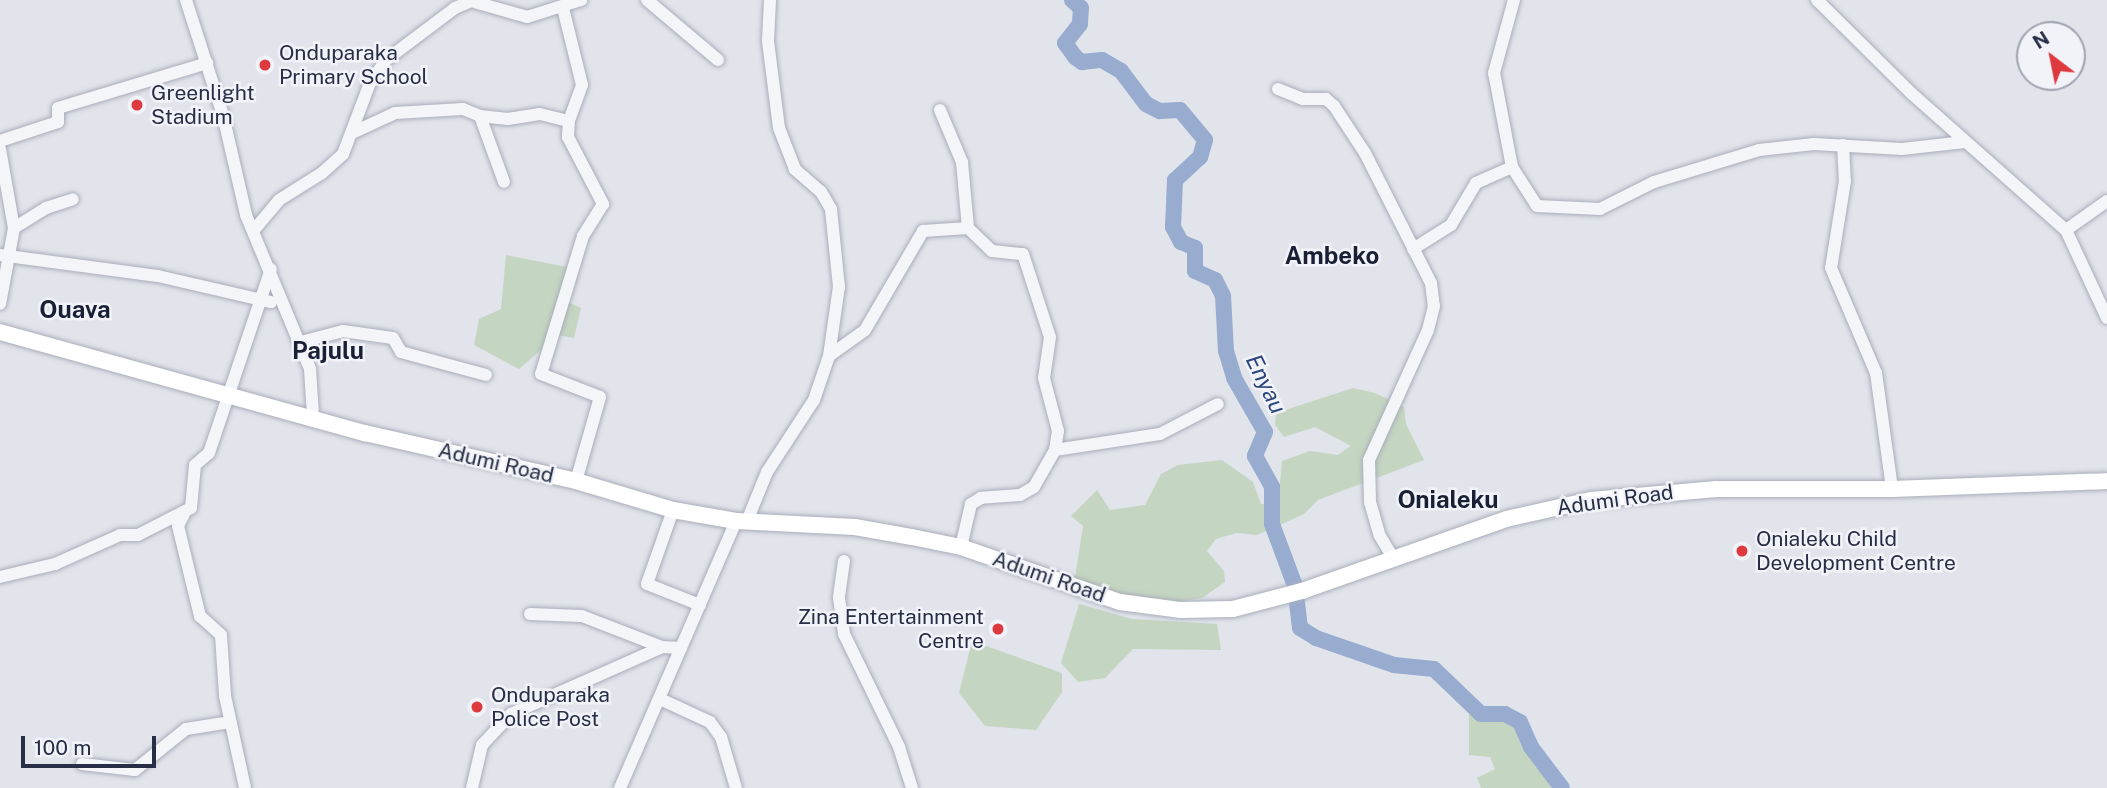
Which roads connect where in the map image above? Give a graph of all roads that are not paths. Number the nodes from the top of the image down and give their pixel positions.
1 (186, 0) edge
2 (580, 0) edge
3 (647, 0) edge
4 (770, 0) edge
5 (1514, 0) edge
6 (1817, 0) edge
7 (473, 1) edge
8 (563, 8) junction
9 (718, 60) dead end
10 (207, 63) junction
11 (1278, 89) dead end
12 (940, 110) dead end
13 (480, 117) junction
14 (569, 121) junction
15 (352, 133) junction
16 (0, 141) edge
17 (1965, 142) junction
18 (1843, 145) junction
19 (0, 149) edge
20 (1512, 167) junction
21 (504, 182) dead end
22 (73, 199) dead end
23 (2107, 201) edge
24 (15, 228) junction
25 (968, 228) junction
26 (254, 230) junction
27 (2066, 230) junction
28 (1413, 249) junction
29 (5, 256) edge
30 (271, 269) junction
31 (264, 298) junction
32 (0, 304) edge
33 (281, 309) junction
34 (2107, 318) edge
35 (0, 332) edge
36 (301, 342) junction
37 (829, 356) junction
38 (486, 375) dead end
39 (227, 395) junction
40 (1218, 404) dead end
41 (313, 416) junction
42 (1055, 450) junction
43 (576, 481) junction
44 (2107, 481) edge
45 (1892, 489) junction
46 (673, 510) junction
47 (184, 514) junction
48 (741, 521) junction
49 (961, 547) junction
50 (1393, 558) junction
51 (844, 561) dead end
52 (0, 577) edge
53 (700, 605) junction
54 (530, 614) dead end
55 (662, 647) junction
56 (681, 648) junction
57 (660, 699) junction
58 (230, 722) junction
59 (82, 764) dead end
60 (245, 788) edge
61 (472, 788) edge
62 (620, 788) edge
63 (736, 788) edge
64 (912, 788) edge

1 - 10 street
2 - 8 street
3 - 9 street
4 - 37 street
5 - 20 street
6 - 17 street
7 - 8 street
7 - 15 street
8 - 14 street
10 - 16 street
10 - 26 street
11 - 28 street
12 - 25 street
13 - 14 street
13 - 15 street
13 - 21 street
14 - 43 street
15 - 26 street
17 - 18 street
17 - 27 street
18 - 20 street
18 - 45 street
19 - 24 street
20 - 28 street
22 - 24 street
23 - 27 street
24 - 29 street
25 - 37 street
25 - 42 street
26 - 30 street
27 - 34 street
28 - 50 street
29 - 31 street
29 - 32 street
30 - 31 street
30 - 33 street
31 - 33 street
31 - 39 street
33 - 36 street
35 - 39 main road, Adumi Road
36 - 38 street
36 - 41 street
37 - 48 street
39 - 41 main road, Adumi Road
39 - 47 street
40 - 42 street
41 - 43 main road, Adumi Road
42 - 49 street
43 - 46 main road, Adumi Road
44 - 45 main road, Adumi Road
45 - 50 main road, Adumi Road
46 - 48 main road, Adumi Road
46 - 53 street
47 - 52 street
47 - 58 street
48 - 49 main road, Adumi Road
48 - 53 street
49 - 50 main road, Adumi Road
51 - 64 street
53 - 56 street
54 - 55 street
55 - 56 street
55 - 61 street
56 - 57 street
57 - 62 street
57 - 63 street
58 - 59 street
58 - 60 street

